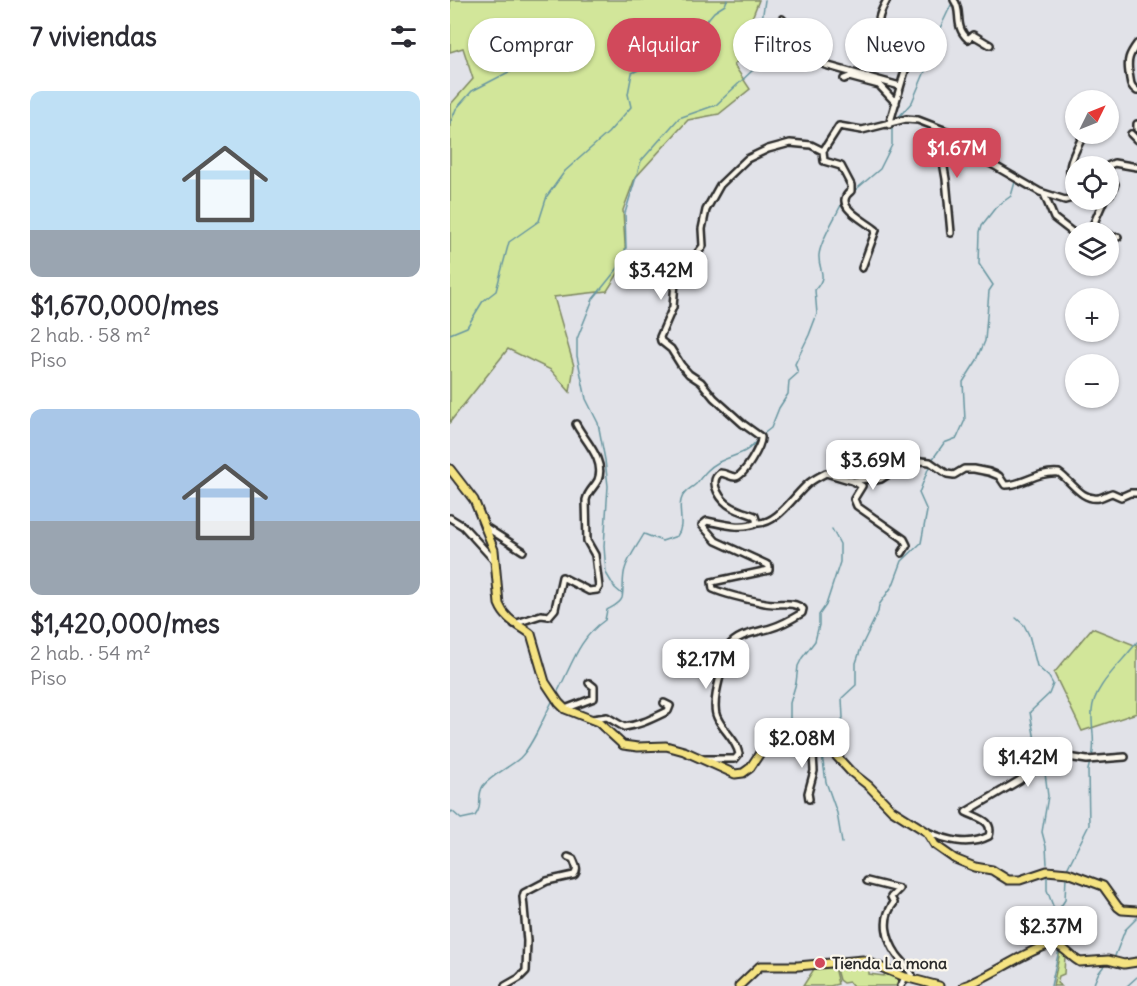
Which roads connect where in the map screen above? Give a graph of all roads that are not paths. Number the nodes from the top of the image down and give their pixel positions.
1 (887, 0) edge
2 (954, 0) edge
3 (1137, 44) edge
4 (990, 45) dead end
5 (833, 67) edge
6 (844, 79) dead end
7 (900, 86) junction
8 (1137, 91) edge
9 (896, 103) junction
10 (1137, 124) edge
11 (889, 125) junction
12 (936, 128) junction
13 (1137, 129) edge
14 (1131, 134) dead end
15 (1137, 140) edge
16 (823, 151) junction
17 (1119, 164) edge
18 (1137, 167) edge
19 (1044, 194) junction
20 (1065, 200) edge
21 (1065, 226) edge
22 (951, 233) dead end
23 (862, 268) dead end
24 (576, 424) dead end
25 (450, 469) edge
26 (853, 481) junction
27 (1137, 493) edge
28 (450, 518) edge
29 (757, 524) junction
30 (483, 525) junction
31 (524, 551) dead end
32 (902, 553) dead end
33 (497, 563) junction
34 (514, 624) junction
35 (589, 683) dead end
36 (664, 703) dead end
37 (566, 709) junction
38 (592, 719) junction
39 (819, 743) junction
40 (1125, 757) dead end
41 (706, 759) junction
42 (809, 799) dead end
43 (927, 832) junction
44 (568, 857) dead end
45 (867, 881) dead end
46 (1137, 911) edge
47 (1137, 962) edge
48 (754, 972) junction
49 (905, 977) junction
50 (914, 978) junction
51 (505, 986) edge
52 (739, 986) edge
53 (746, 986) edge
54 (901, 986) edge
55 (939, 986) edge
56 (964, 986) edge

1 - 7 street
2 - 4 street
3 - 8 street
5 - 7 street
6 - 9 street
7 - 9 street
9 - 11 street
10 - 13 street
11 - 12 street
11 - 16 street
12 - 19 street
12 - 22 street
14 - 15 street
16 - 23 street
16 - 29 street
17 - 18 street
19 - 20 street
19 - 21 street
24 - 34 street
25 - 30 main road
26 - 27 street
26 - 29 street
26 - 32 street
28 - 33 street
29 - 41 street
30 - 31 street
30 - 33 main road
33 - 34 main road
34 - 37 main road
35 - 37 street
36 - 38 street
37 - 38 main road
38 - 41 main road
39 - 41 main road
39 - 42 street
39 - 43 main road
40 - 43 street
43 - 46 main road
44 - 51 street
45 - 50 street
47 - 56 main road
48 - 49 main road
48 - 52 main road
48 - 53 street
49 - 50 main road
49 - 54 street
50 - 55 main road

